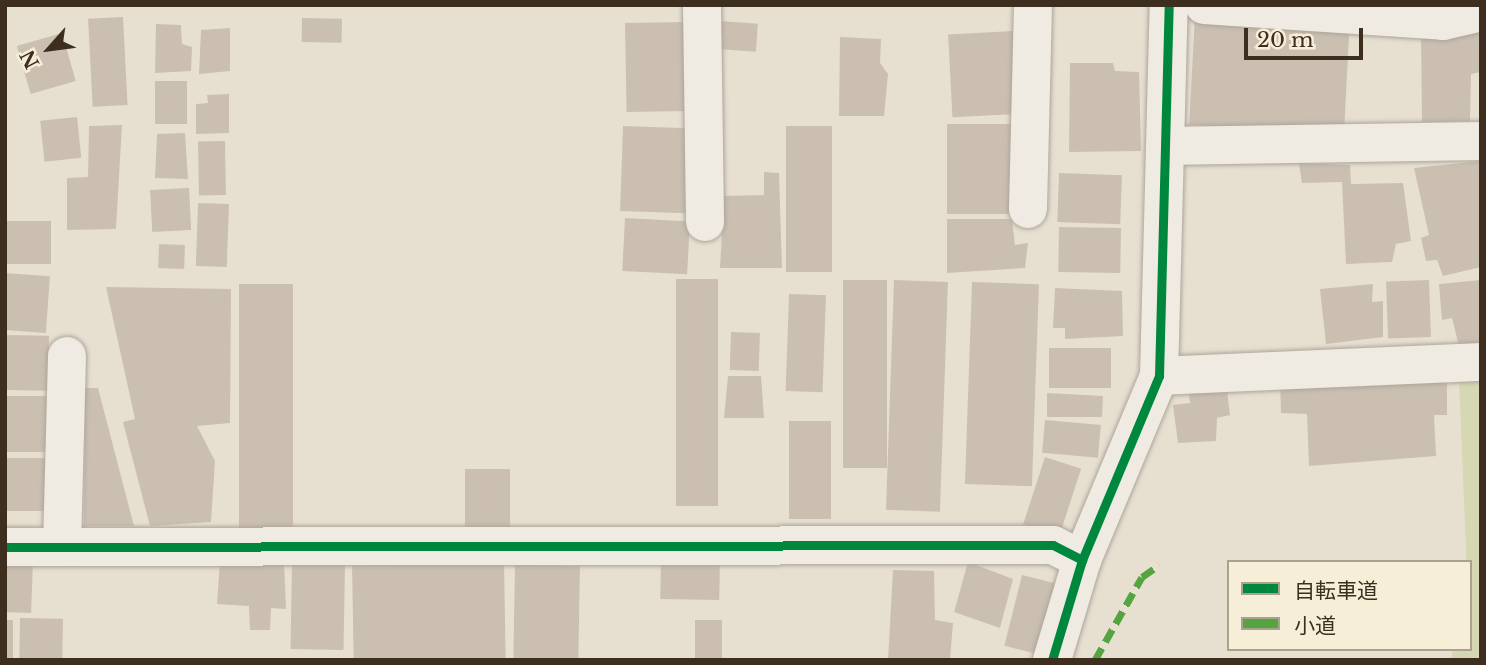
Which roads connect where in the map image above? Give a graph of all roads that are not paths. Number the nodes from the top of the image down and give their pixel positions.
1 (702, 5) edge
2 (1033, 5) edge
3 (1169, 5) edge
4 (1204, 5) edge
5 (1481, 12) edge
6 (1481, 142) edge
7 (1166, 146) junction
8 (1028, 209) dead end
9 (705, 222) dead end
10 (67, 356) dead end
11 (1481, 362) edge
12 (1160, 376) junction
13 (5, 547) edge
14 (62, 547) junction
15 (1082, 560) junction
16 (1052, 660) edge

1 - 9 street
2 - 8 street
3 - 7 street
4 - 5 street
6 - 7 street
7 - 12 street
10 - 14 street
11 - 12 street
12 - 15 street
13 - 14 street
14 - 15 street
15 - 16 street

